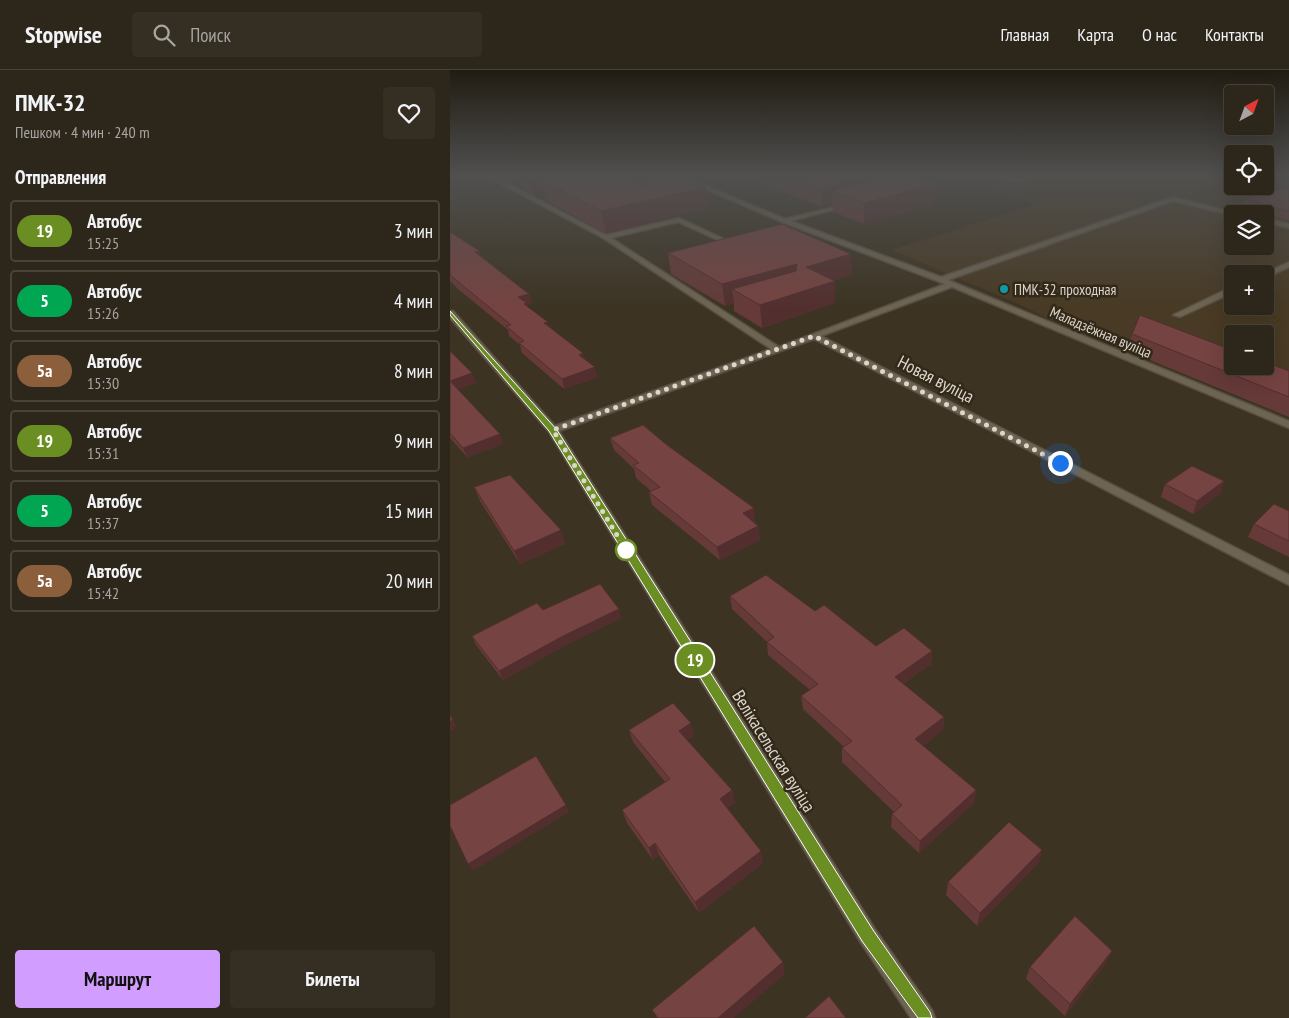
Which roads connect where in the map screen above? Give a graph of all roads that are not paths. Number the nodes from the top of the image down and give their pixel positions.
1 (570, 220) edge
2 (678, 220) edge
3 (680, 220) edge
4 (1112, 220) edge
5 (784, 221) edge
6 (1274, 222) edge
7 (1289, 226) edge
8 (807, 230) junction
9 (790, 234) edge
10 (604, 238) junction
11 (746, 245) edge
12 (738, 248) junction
13 (728, 250) edge
14 (1289, 264) edge
15 (664, 266) dead end
16 (655, 269) junction
17 (1274, 271) edge
18 (941, 280) junction
19 (952, 284) junction
20 (1224, 294) edge
21 (728, 309) edge
22 (718, 312) junction
23 (450, 313) edge
24 (1177, 315) dead end
25 (814, 336) junction
26 (778, 350) junction
27 (1289, 426) edge
28 (553, 430) junction
29 (1289, 582) edge
30 (924, 1018) edge

1 - 10 street
2 - 10 street
3 - 12 street
4 - 18 street
5 - 8 street, Маладзёжная вуліца
6 - 7 street
8 - 9 street
8 - 18 street, Маладзёжная вуліца
10 - 16 street
11 - 12 street
12 - 13 street
14 - 17 street
15 - 16 street
16 - 22 street
18 - 19 street, Маладзёжная вуліца
19 - 25 street
19 - 27 street, Маладзёжная вуліца
20 - 24 street
21 - 22 street
22 - 26 street
23 - 28 street, Велікасельская вуліца
25 - 26 street
25 - 29 street, Новая вуліца
26 - 28 street
28 - 30 street, Велікасельская вуліца

